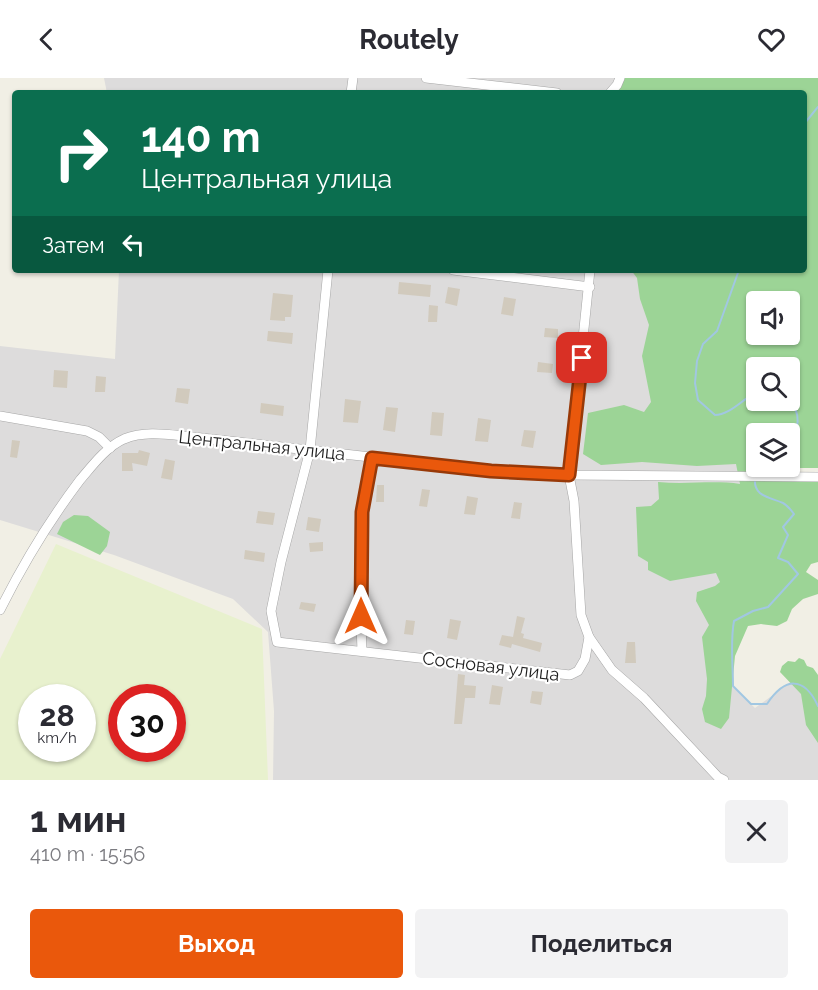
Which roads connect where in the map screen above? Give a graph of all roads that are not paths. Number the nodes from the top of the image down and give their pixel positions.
1 (426, 78) edge
2 (531, 90) edge
3 (328, 273) edge
4 (477, 273) edge
5 (590, 273) edge
6 (590, 287) junction
7 (0, 416) edge
8 (110, 448) junction
9 (310, 450) junction
10 (372, 458) junction
11 (569, 475) junction
12 (818, 477) edge
13 (0, 610) edge
14 (589, 638) junction
15 (362, 651) junction
16 (720, 779) edge

1 - 2 street
3 - 9 street
4 - 6 street
5 - 6 street
6 - 11 street
7 - 8 street
8 - 9 street, Центральная улица
8 - 13 street
9 - 10 street, Центральная улица
9 - 15 street, Сосновая улица
10 - 11 street, Центральная улица
10 - 15 street
11 - 12 street, Центральная улица
11 - 14 street
14 - 15 street, Сосновая улица
14 - 16 street

